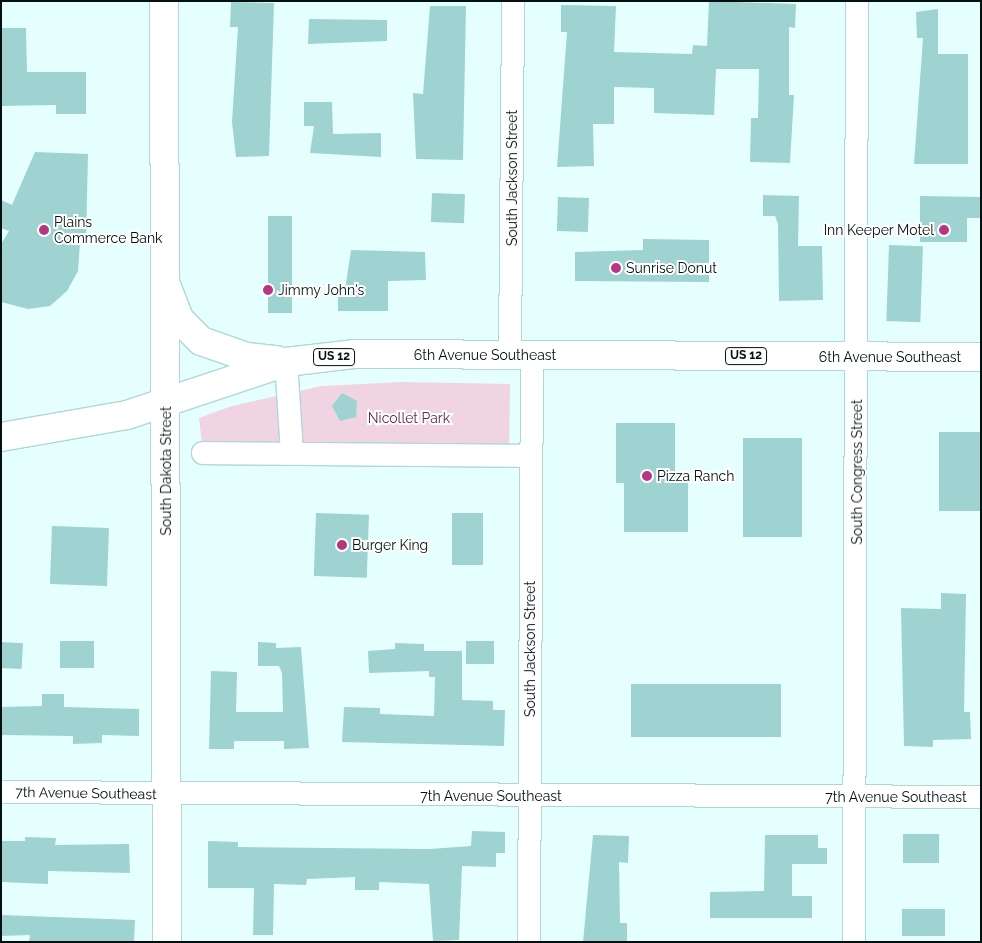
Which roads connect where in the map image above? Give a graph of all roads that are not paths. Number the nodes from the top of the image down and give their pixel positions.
1 (164, 1) edge
2 (513, 1) edge
3 (858, 1) edge
4 (165, 282) junction
5 (521, 355) junction
6 (858, 356) junction
7 (981, 357) edge
8 (287, 362) junction
9 (165, 403) junction
10 (1, 437) edge
11 (203, 453) dead end
12 (292, 453) junction
13 (531, 456) junction
14 (1, 792) edge
15 (166, 794) junction
16 (529, 797) junction
17 (854, 797) junction
18 (981, 797) edge
19 (166, 942) edge
20 (529, 942) edge
21 (854, 942) edge

1 - 4 main road, South Dakota Street
2 - 5 street, South Jackson Street
3 - 6 street, South Congress Street
4 - 8 main road
4 - 9 main road, South Dakota Street
5 - 6 main road, 6th Avenue Southeast / US 12
5 - 8 main road, 6th Avenue Southeast / US 12
5 - 13 street, South Jackson Street
6 - 7 main road, 6th Avenue Southeast / US 12
6 - 17 street, South Congress Street
8 - 9 main road, 6th Avenue Southeast / US 12
8 - 12 street
9 - 10 main road, 6th Avenue Southeast / US 12
9 - 15 main road, South Dakota Street
11 - 12 street
12 - 13 street
13 - 16 street, South Jackson Street
14 - 15 street, 7th Avenue Southeast
15 - 16 street, 7th Avenue Southeast
15 - 19 main road, South Dakota Street
16 - 17 street, 7th Avenue Southeast
16 - 20 street, South Jackson Street
17 - 18 street, 7th Avenue Southeast
17 - 21 street, South Congress Street

